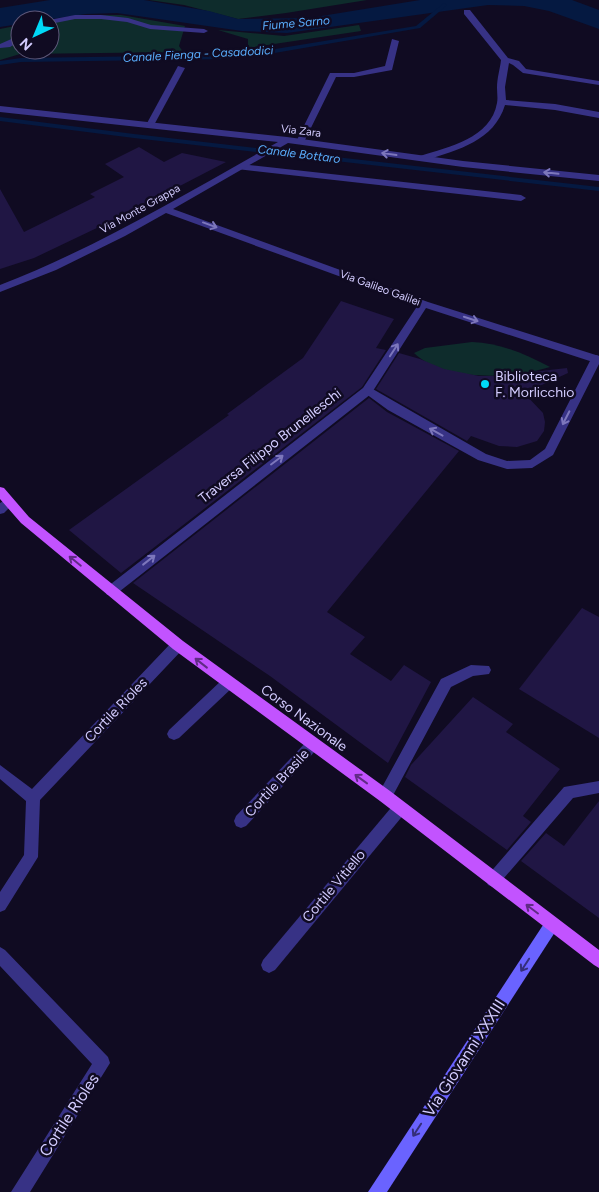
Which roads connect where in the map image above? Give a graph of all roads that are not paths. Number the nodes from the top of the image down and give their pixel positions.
1 (467, 12) dead end
2 (60, 20) edge
3 (204, 31) dead end
4 (394, 41) dead end
5 (505, 60) junction
6 (181, 68) dead end
7 (599, 83) edge
8 (502, 102) junction
9 (0, 109) edge
10 (599, 115) edge
11 (150, 125) junction
12 (287, 140) junction
13 (300, 142) junction
14 (423, 158) junction
15 (240, 167) junction
16 (599, 178) edge
17 (521, 198) dead end
18 (164, 208) junction
19 (0, 289) edge
20 (424, 304) junction
21 (598, 360) edge
22 (367, 391) junction
23 (3, 501) edge
24 (111, 590) junction
25 (178, 644) junction
26 (484, 670) dead end
27 (228, 684) junction
28 (174, 734) dead end
29 (313, 744) junction
30 (0, 771) edge
31 (599, 788) edge
32 (385, 796) junction
33 (33, 798) junction
34 (400, 808) junction
35 (241, 821) dead end
36 (493, 880) junction
37 (0, 905) edge
38 (552, 924) junction
39 (0, 955) edge
40 (599, 960) edge
41 (269, 965) dead end
42 (20, 1192) edge
43 (377, 1192) edge

1 - 5 street
2 - 3 street
4 - 13 street
5 - 7 street
5 - 8 street
6 - 11 street
8 - 10 street
8 - 14 street
9 - 11 street, Via Zara
11 - 12 street, Via Zara
12 - 13 street, Via Zara
12 - 15 street, Via Monte Grappa
14 -> 13 street, Via Zara
16 -> 14 street, Via Zara
15 - 17 street
15 - 18 street, Via Monte Grappa
18 - 19 street, Via Monte Grappa
18 -> 20 street, Via Galileo Galilei
20 -> 21 street, Via Galileo Galilei
22 -> 20 street, Traversa Filippo Brunelleschi
21 -> 22 street
24 -> 22 street, Traversa Filippo Brunelleschi
24 -> 23 main road, Corso Nazionale
24 - 25 main road, Corso Nazionale
27 -> 25 main road, Corso Nazionale
25 - 33 street, Cortile Rioles
26 - 32 street
27 - 28 street
27 - 29 main road, Corso Nazionale
32 -> 29 main road, Corso Nazionale
29 - 35 street, Cortile Brasile
30 - 33 street
31 - 36 street
32 - 34 main road, Corso Nazionale
33 - 37 street
34 - 36 main road, Corso Nazionale
34 - 41 street, Cortile Vitiello
38 -> 36 main road, Corso Nazionale
38 - 40 main road, Corso Nazionale
38 -> 43 main road, Via Giovanni XXXIII
39 - 42 street, Cortile Rioles

